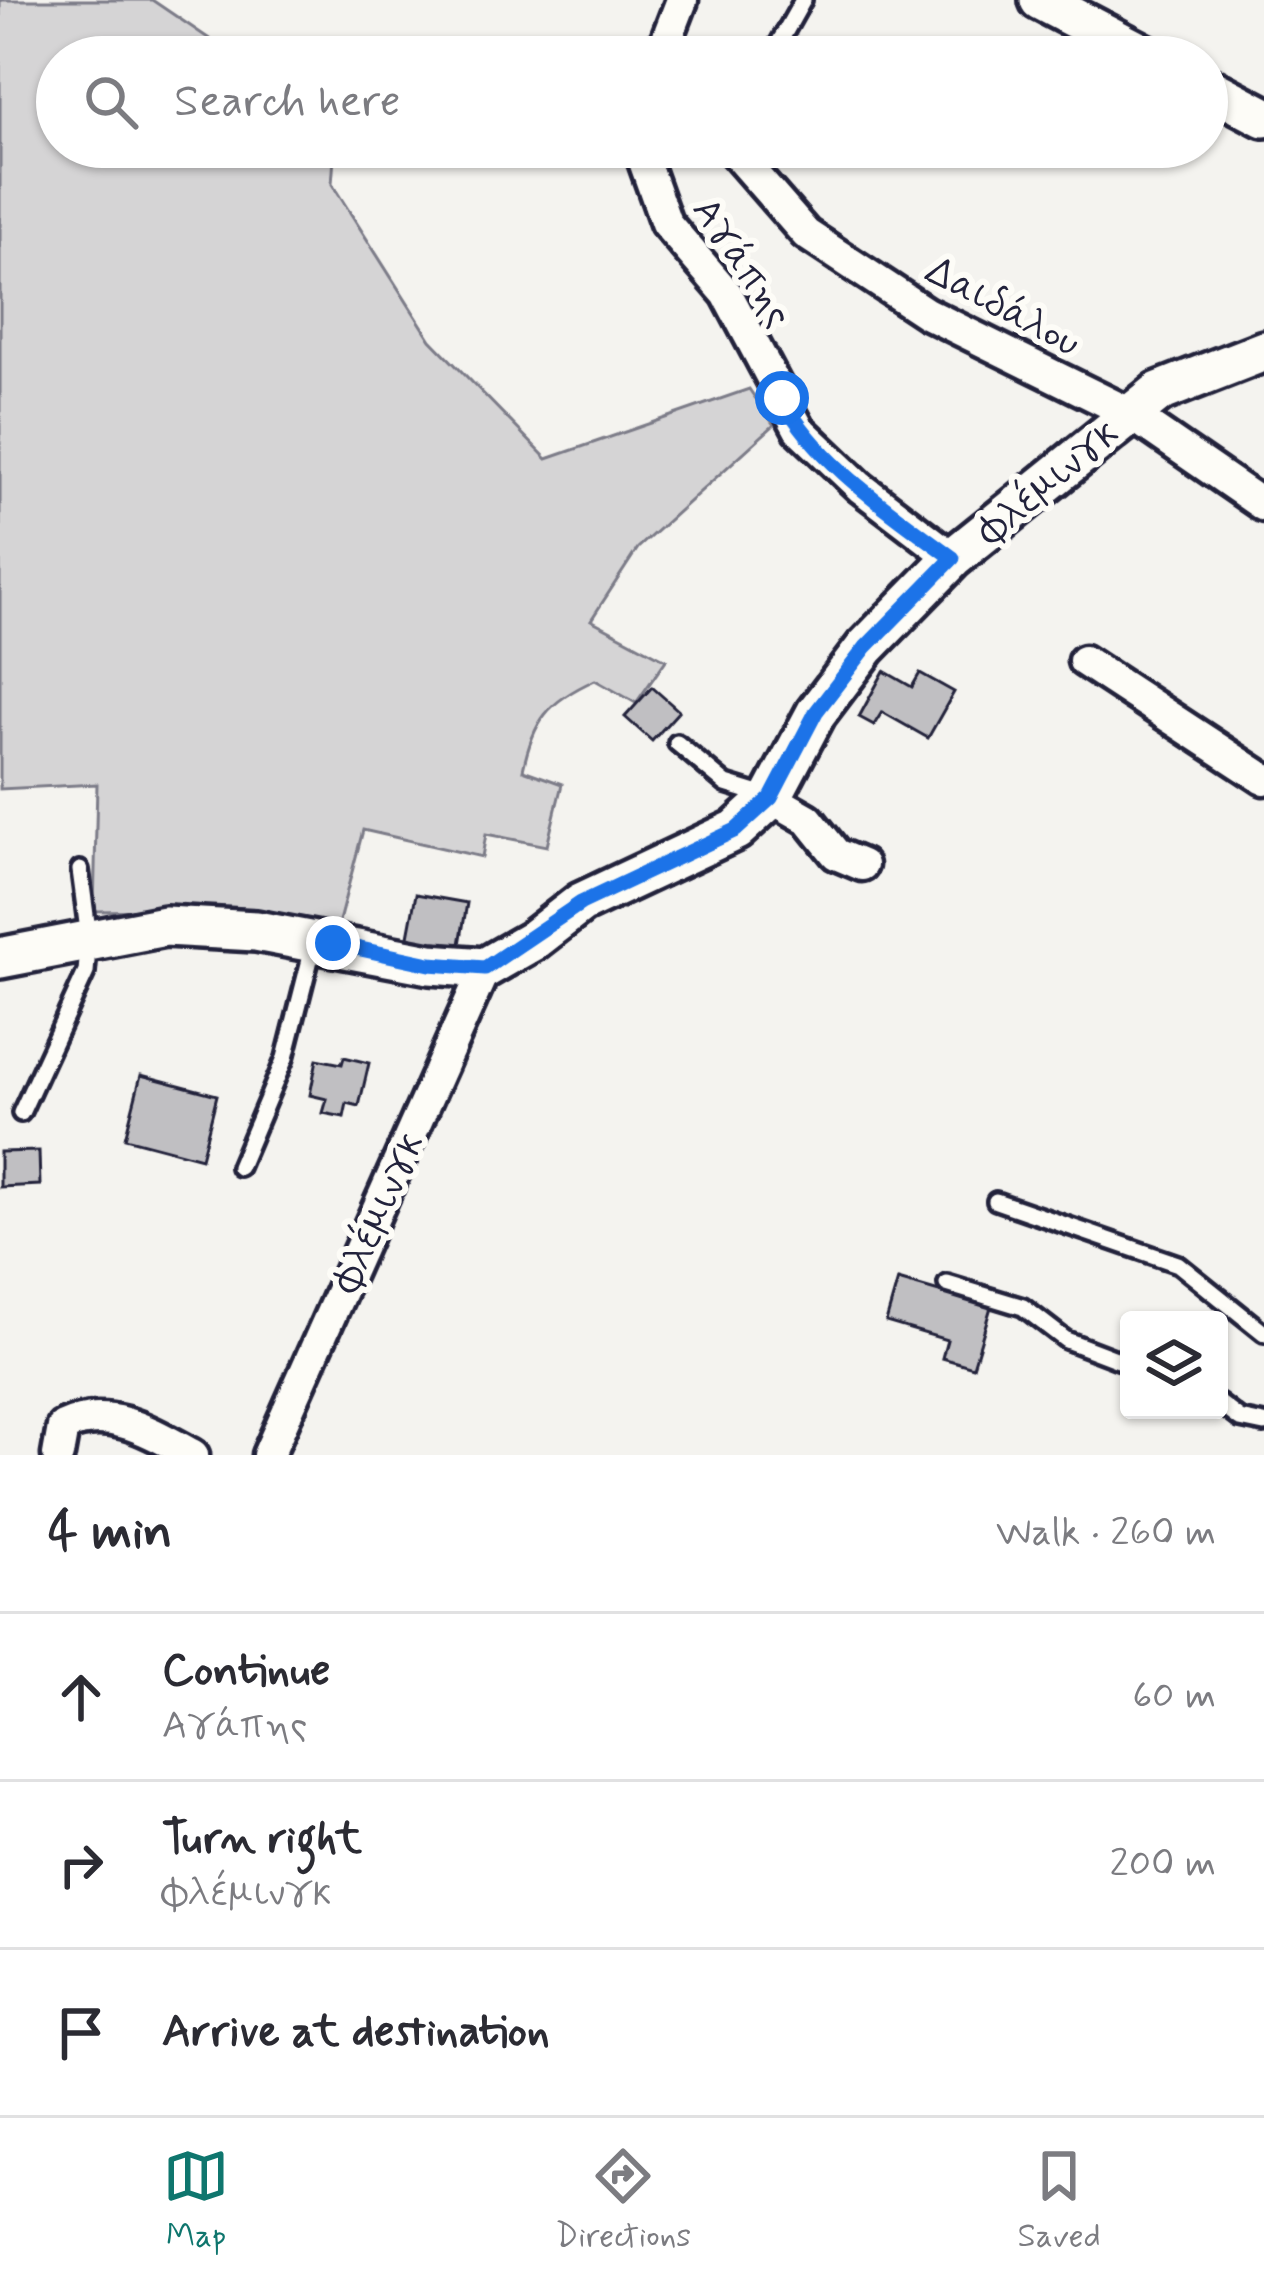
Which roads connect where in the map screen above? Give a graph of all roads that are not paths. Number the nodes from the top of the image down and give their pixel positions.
1 (682, 0) edge
2 (803, 0) edge
3 (1040, 0) edge
4 (668, 36) edge
5 (783, 36) edge
6 (1109, 36) edge
7 (1228, 98) edge
8 (1264, 117) edge
9 (646, 168) edge
10 (748, 168) edge
11 (1264, 351) edge
12 (1129, 413) junction
13 (1264, 506) edge
14 (953, 558) junction
15 (1084, 661) dead end
16 (677, 743) dead end
17 (1264, 778) edge
18 (771, 798) junction
19 (862, 865) dead end
20 (80, 870) dead end
21 (89, 938) junction
22 (315, 940) junction
23 (0, 958) edge
24 (485, 968) junction
25 (21, 1114) dead end
26 (238, 1167) dead end
27 (996, 1201) dead end
28 (946, 1284) dead end
29 (1264, 1333) edge
30 (1120, 1361) edge
31 (1228, 1410) edge
32 (1264, 1424) edge
33 (58, 1455) edge
34 (193, 1455) edge
35 (268, 1455) edge

1 - 4 street
2 - 5 lane
3 - 6 street
7 - 8 street
9 - 14 street, Αγάπης
10 - 12 street, Δαιδάλου
11 - 12 street, Φλέμινγκ
12 - 13 street, Δαιδάλου
12 - 14 street, Φλέμινγκ
14 - 18 street, Φλέμινγκ
15 - 17 street
16 - 18 lane
18 - 19 street
18 - 24 street, Φλέμινγκ
20 - 21 lane
21 - 22 street
21 - 23 street
21 - 25 lane
22 - 24 street
22 - 26 lane
24 - 35 street, Φλέμινγκ
27 - 29 lane
28 - 30 lane
31 - 32 lane
33 - 34 street

